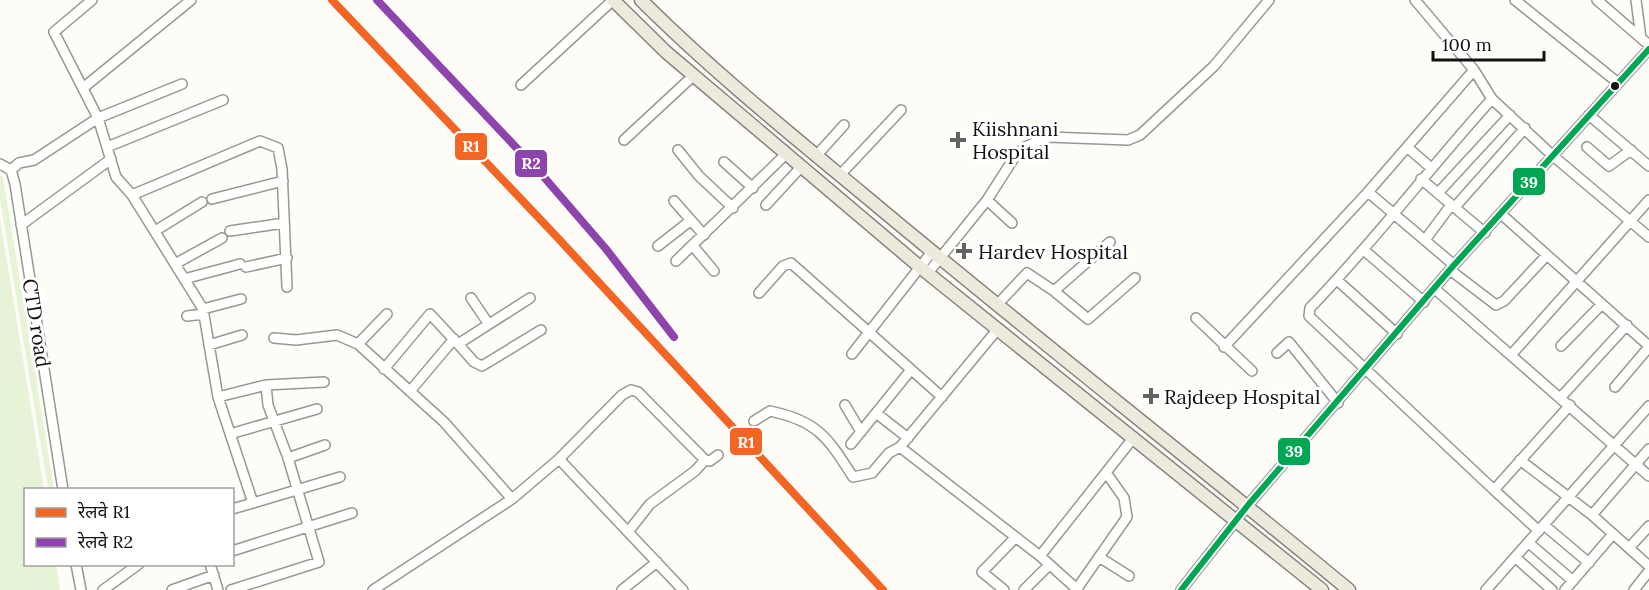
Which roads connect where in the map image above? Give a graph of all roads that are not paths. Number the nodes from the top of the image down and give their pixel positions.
1 (92, 0) edge
2 (191, 0) edge
3 (613, 0) edge
4 (641, 0) edge
5 (1269, 0) edge
6 (1415, 0) edge
7 (1515, 0) edge
8 (1596, 0) edge
9 (1636, 0) edge
10 (1647, 48) edge
11 (1474, 70) junction
12 (693, 76) junction
13 (1617, 82) junction
14 (182, 84) dead end
15 (520, 85) dead end
16 (82, 88) junction
17 (1492, 99) junction
18 (224, 100) dead end
19 (901, 110) dead end
20 (1510, 115) junction
21 (1589, 115) junction
22 (98, 118) junction
23 (844, 125) dead end
24 (1525, 128) junction
25 (624, 140) dead end
26 (107, 147) junction
27 (1407, 147) junction
28 (1587, 147) dead end
29 (678, 150) dead end
30 (1631, 150) junction
31 (1649, 151) edge
32 (787, 153) junction
33 (817, 155) junction
34 (1552, 155) junction
35 (111, 159) junction
36 (724, 162) dead end
37 (1646, 163) edge
38 (0, 164) edge
39 (802, 166) junction
40 (1430, 167) junction
41 (11, 170) junction
42 (840, 175) junction
43 (1421, 179) junction
44 (283, 181) junction
45 (753, 188) junction
46 (1368, 192) junction
47 (1438, 193) junction
48 (132, 195) junction
49 (987, 200) junction
50 (1649, 200) edge
51 (674, 201) dead end
52 (766, 205) dead end
53 (1452, 206) junction
54 (733, 207) junction
55 (1394, 213) junction
56 (1501, 214) junction
57 (690, 221) junction
58 (1630, 221) junction
59 (284, 223) junction
60 (1012, 223) dead end
61 (21, 225) junction
62 (155, 231) junction
63 (230, 231) dead end
64 (1485, 233) junction
65 (704, 235) junction
66 (1649, 237) edge
67 (222, 238) dead end
68 (1425, 240) junction
69 (1110, 242) dead end
70 (658, 246) dead end
71 (693, 246) junction
72 (1365, 251) junction
73 (1547, 255) junction
74 (935, 256) junction
75 (287, 258) junction
76 (676, 261) dead end
77 (175, 264) junction
78 (1452, 267) junction
79 (924, 270) junction
80 (714, 271) dead end
81 (1135, 278) dead end
82 (184, 279) junction
83 (1337, 280) junction
84 (1577, 281) junction
85 (287, 287) dead end
86 (1435, 289) junction
87 (1054, 291) junction
88 (759, 293) dead end
89 (471, 298) dead end
90 (530, 298) dead end
91 (241, 299) dead end
92 (1424, 302) junction
93 (1602, 304) junction
94 (998, 305) junction
95 (203, 312) junction
96 (387, 314) dead end
97 (187, 316) dead end
98 (1196, 318) dead end
99 (488, 323) junction
100 (1627, 325) junction
101 (541, 330) dead end
102 (997, 330) junction
103 (869, 333) junction
104 (1397, 334) junction
105 (242, 335) dead end
106 (274, 338) dead end
107 (456, 342) junction
108 (358, 344) junction
109 (210, 345) junction
110 (1561, 346) dead end
111 (1224, 347) junction
112 (1649, 347) edge
113 (1277, 353) dead end
114 (852, 354) dead end
115 (1511, 355) junction
116 (384, 369) junction
117 (1366, 370) junction
118 (910, 371) junction
119 (1252, 371) dead end
120 (324, 381) dead end
121 (266, 385) junction
122 (1615, 387) dead end
123 (411, 390) junction
124 (218, 397) junction
125 (942, 397) junction
126 (1561, 397) junction
127 (1338, 403) junction
128 (845, 405) dead end
129 (1570, 405) junction
130 (1649, 406) edge
131 (317, 409) dead end
132 (876, 413) junction
133 (754, 421) dead end
134 (274, 422) junction
135 (861, 432) junction
136 (230, 434) junction
137 (1134, 437) junction
138 (908, 438) junction
139 (851, 444) dead end
140 (1616, 444) junction
141 (326, 445) dead end
142 (900, 447) junction
143 (1649, 449) edge
144 (718, 455) dead end
145 (288, 458) junction
146 (559, 459) junction
147 (705, 460) junction
148 (1520, 460) junction
149 (1635, 464) junction
150 (1107, 474) junction
151 (1649, 476) edge
152 (340, 477) dead end
153 (63, 488) edge
154 (298, 490) junction
155 (1494, 490) junction
156 (1569, 496) junction
157 (512, 499) junction
158 (253, 503) junction
159 (1248, 505) junction
160 (234, 508) edge
161 (352, 513) dead end
162 (1592, 515) junction
163 (1237, 520) junction
164 (1649, 526) edge
165 (310, 527) junction
166 (1541, 528) junction
167 (628, 532) junction
168 (1613, 534) junction
169 (1015, 538) junction
170 (1529, 543) junction
171 (1629, 548) junction
172 (234, 550) edge
173 (1040, 556) junction
174 (1099, 557) junction
175 (1516, 558) junction
176 (657, 562) junction
177 (1589, 563) junction
178 (76, 566) edge
179 (136, 566) edge
180 (211, 566) edge
181 (1048, 566) junction
182 (1649, 566) edge
183 (1649, 571) edge
184 (214, 575) junction
185 (1129, 576) dead end
186 (1573, 581) junction
187 (81, 590) edge
188 (103, 590) edge
189 (172, 590) edge
190 (218, 590) edge
191 (231, 590) edge
192 (373, 590) edge
193 (622, 590) edge
194 (683, 590) edge
195 (1004, 590) edge
196 (1024, 590) edge
197 (1077, 590) edge
198 (1181, 590) edge
199 (1322, 590) edge
200 (1349, 590) edge
201 (1487, 590) edge
202 (1552, 590) edge
203 (1565, 590) edge
204 (1634, 590) edge

1 - 16 street
2 - 16 street
3 - 12 main road
3 - 15 street
4 - 33 main road
5 - 49 street
6 - 11 street
7 - 13 street
8 - 10 street
9 - 10 street
10 - 13 street
11 - 17 street
11 - 27 street
12 - 25 street
12 - 32 main road
13 - 21 street
14 - 22 street
16 - 22 street
17 - 20 street
17 - 40 street
18 - 26 street
19 - 42 street
20 - 24 street
20 - 47 street
21 - 30 street
21 - 34 street
22 - 26 street
22 - 41 street
23 - 33 street
24 - 34 street
24 - 53 street
26 - 35 street
27 - 40 street
27 - 46 street
28 - 30 street
29 - 54 street
30 - 37 street
31 - 37 street
32 - 39 main road
32 - 45 street
33 - 42 main road
34 - 56 street
34 - 58 street
35 - 48 street
35 - 61 street
36 - 45 street
38 - 41 street
39 - 52 street
39 - 79 main road
40 - 43 street
41 - 61 street, CTD road
42 - 74 main road
43 - 47 street
43 - 55 street
44 - 48 street
44 - 59 street
44 - 62 street
45 - 54 street
46 - 55 street
46 - 111 street
47 - 53 street
48 - 62 street
49 - 60 street
49 - 74 street
50 - 58 street
51 - 57 street
53 - 64 street
53 - 68 street
54 - 65 street
55 - 68 street
55 - 72 street
56 - 64 street
56 - 73 street
57 - 65 street
57 - 70 street
58 - 66 street
58 - 84 street
59 - 63 street
59 - 75 street
61 - 153 street, CTD road
62 - 77 street
64 - 78 street
65 - 71 street
67 - 77 street
68 - 78 street
69 - 87 street
71 - 76 street
71 - 80 street
72 - 83 street
72 - 92 street
73 - 78 street
73 - 84 street
74 - 79 street
74 - 94 main road
75 - 82 street
75 - 85 street
77 - 82 street
78 - 86 street
79 - 102 main road
79 - 103 street
81 - 87 street
82 - 95 street
83 - 104 street
83 - 117 street
84 - 93 street
84 - 115 street
86 - 92 street
86 - 115 street
87 - 94 street
88 - 103 street
89 - 99 street
90 - 99 street
91 - 95 street
92 - 104 street
93 - 100 street
93 - 110 street
94 - 159 main road
95 - 97 street
95 - 109 street
96 - 108 street
98 - 111 street
99 - 107 street
100 - 112 street
100 - 126 street
101 - 107 street
102 - 125 street
102 - 137 main road
103 - 114 street
103 - 118 street
104 - 117 street
105 - 109 street
106 - 108 street
107 - 116 street
107 - 123 street
108 - 116 street
109 - 124 street
111 - 119 street
112 - 122 street
113 - 127 street
115 - 126 street
116 - 123 street
117 - 127 street
117 - 155 street
118 - 125 street
118 - 132 street
120 - 121 street
121 - 124 street
121 - 134 street
123 - 157 street
124 - 136 street
125 - 138 street
126 - 129 street
127 - 159 street
128 - 135 street
129 - 140 street
129 - 148 street
130 - 140 street
131 - 134 street
132 - 135 street
132 - 138 street
133 - 142 street
134 - 136 street
134 - 145 street
135 - 139 street
136 - 158 street
137 - 150 street
137 - 163 main road
138 - 142 street
140 - 149 street
140 - 156 street
141 - 145 street
142 - 169 street
143 - 149 street
144 - 147 street
145 - 154 street
146 - 147 street
146 - 157 street
146 - 167 street
147 - 167 street
148 - 155 street
148 - 156 street
149 - 151 street
149 - 162 street
150 - 173 street
150 - 174 street
152 - 154 street
154 - 158 street
154 - 165 street
155 - 166 street
156 - 162 street
156 - 166 street
157 - 192 street
158 - 160 street
159 - 163 street
159 - 200 main road
161 - 165 street
162 - 168 street
163 - 198 street
163 - 199 main road
164 - 171 street
165 - 172 street
165 - 191 street
166 - 170 street
166 - 177 street
167 - 176 street
168 - 171 street
168 - 177 street
169 - 173 street
169 - 195 street
170 - 175 street
170 - 186 street
171 - 182 street
173 - 181 street
174 - 185 street
174 - 197 street
175 - 201 street
175 - 202 street
176 - 193 street
176 - 194 street
177 - 186 street
178 - 187 street
179 - 188 street
180 - 184 street
181 - 196 street
181 - 197 street
183 - 204 street
184 - 189 street
184 - 190 street
186 - 203 street

